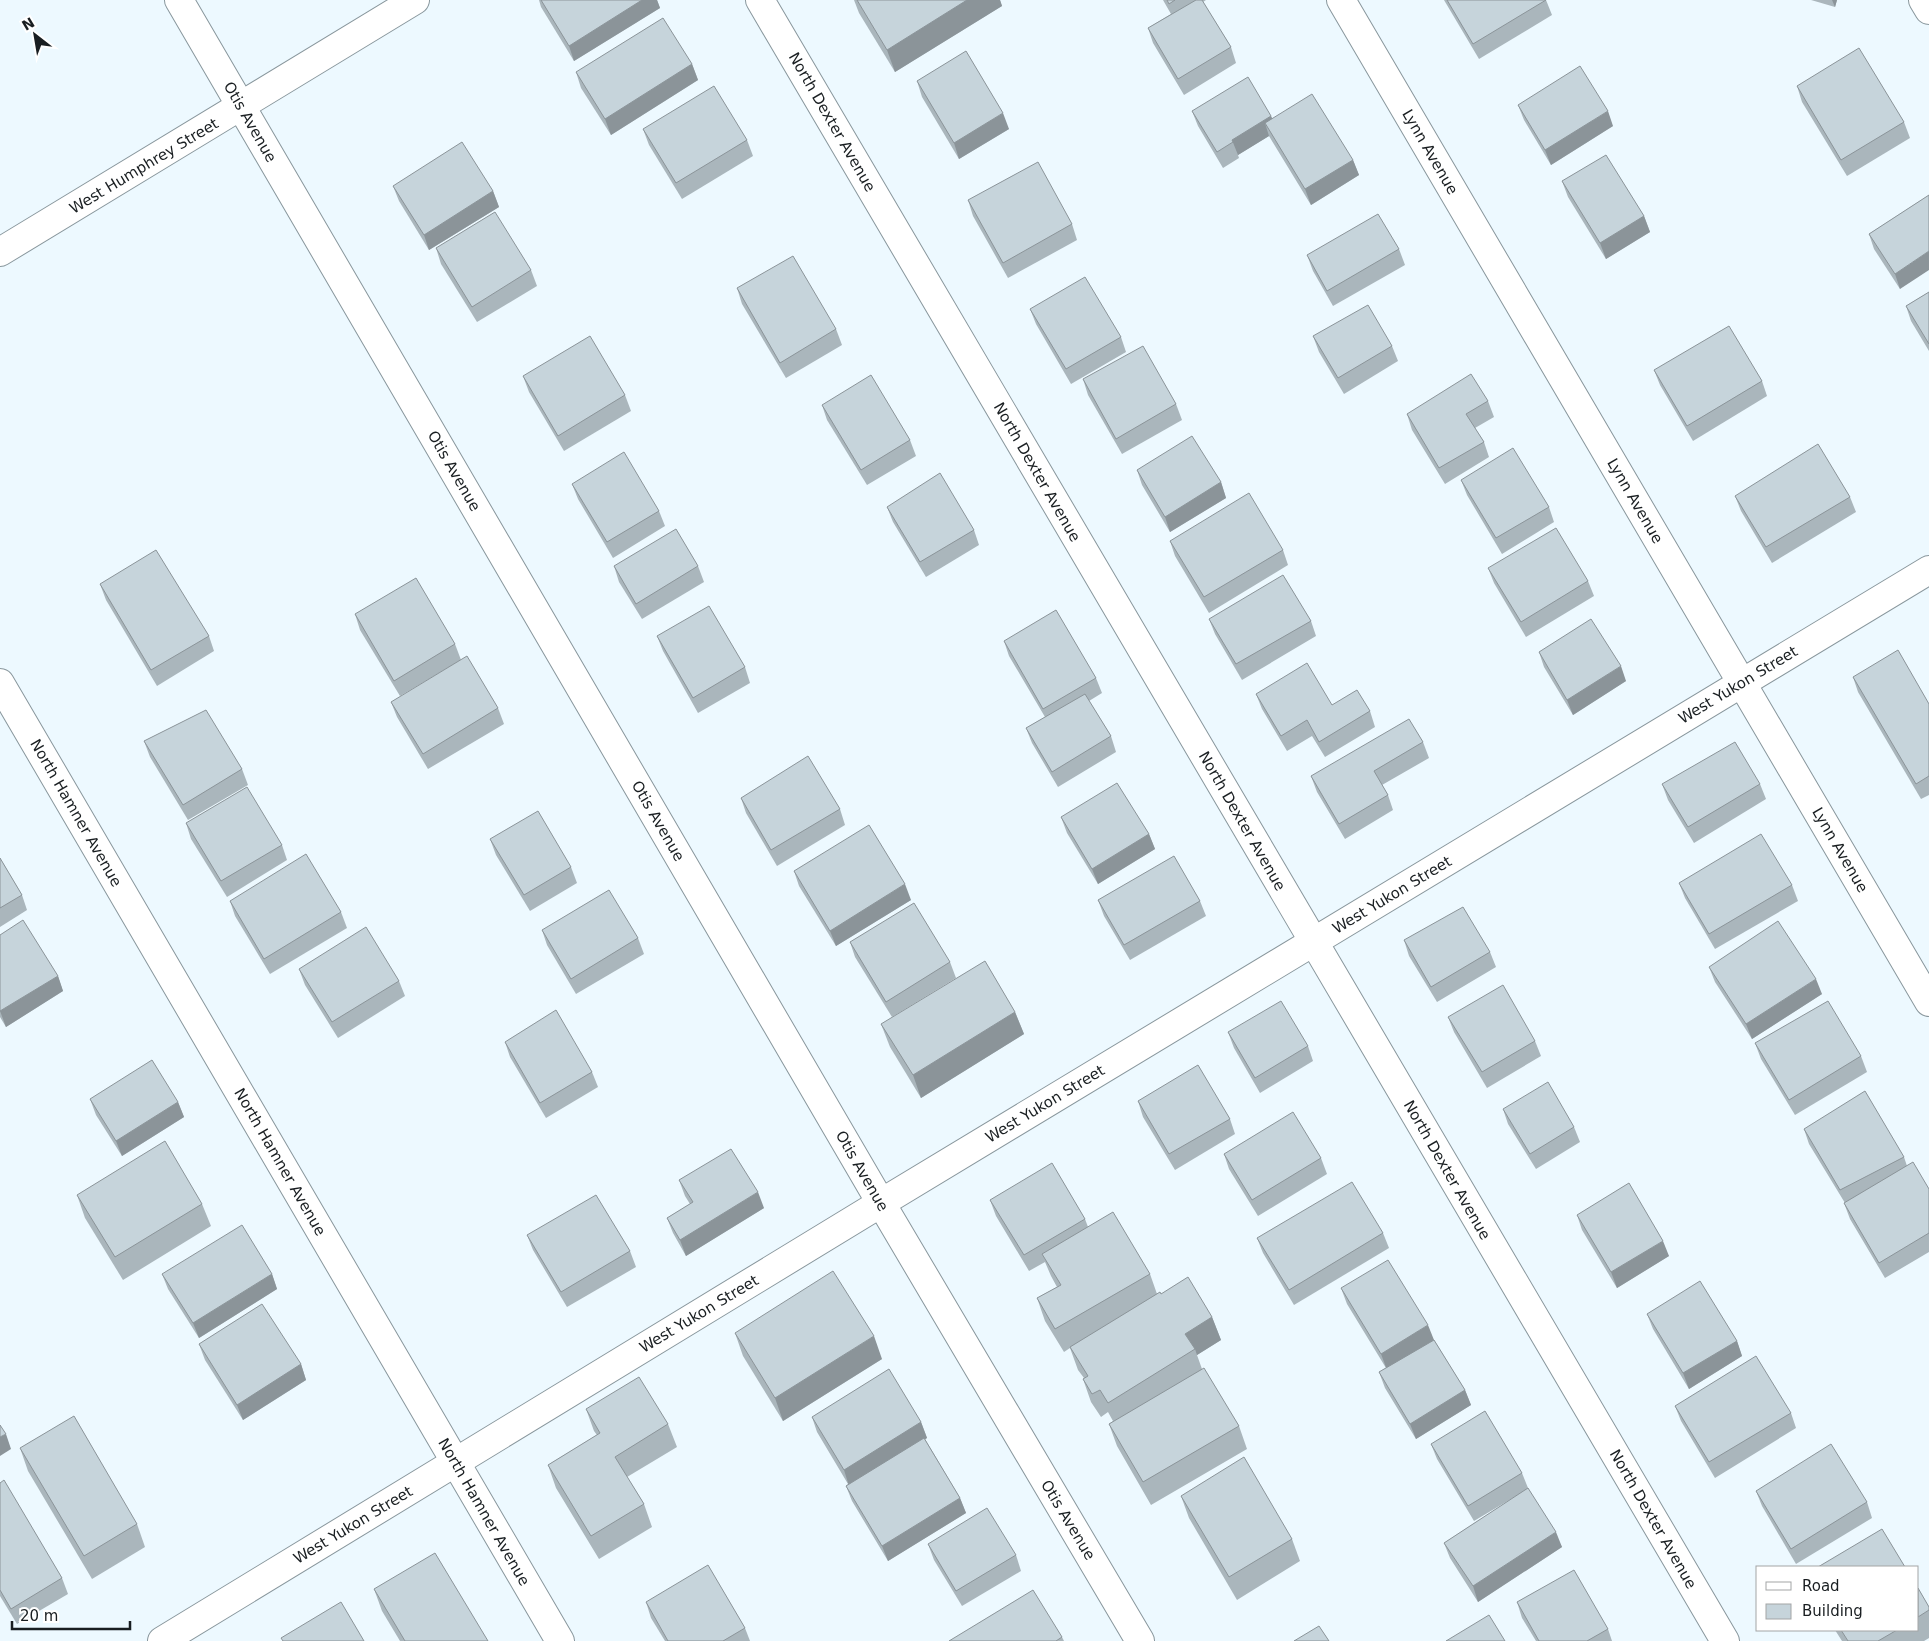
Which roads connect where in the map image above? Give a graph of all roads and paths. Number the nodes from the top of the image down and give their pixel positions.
1 (178, 0) edge
2 (415, 0) edge
3 (760, 0) edge
4 (1341, 0) edge
5 (1923, 0) edge
6 (1929, 10) edge
7 (241, 107) junction
8 (0, 252) edge
9 (1929, 570) edge
10 (1742, 682) junction
11 (0, 683) edge
12 (1313, 942) junction
13 (1929, 1002) edge
14 (881, 1203) junction
15 (455, 1463) junction
16 (162, 1641) edge
17 (560, 1641) edge
18 (1140, 1641) edge
19 (1725, 1641) edge

1 - 7 street, Otis Avenue
2 - 7 street, West Humphrey Street
3 - 12 street, North Dexter Avenue
4 - 10 street, Lynn Avenue
5 - 6 street
7 - 8 street, West Humphrey Street
7 - 14 street, Otis Avenue
9 - 10 street, West Yukon Street
10 - 12 street, West Yukon Street
10 - 13 street, Lynn Avenue
11 - 15 street, North Hamner Avenue
12 - 14 street, West Yukon Street
12 - 19 street, North Dexter Avenue
14 - 15 street, West Yukon Street
14 - 18 street, Otis Avenue
15 - 16 street, West Yukon Street
15 - 17 street, North Hamner Avenue

